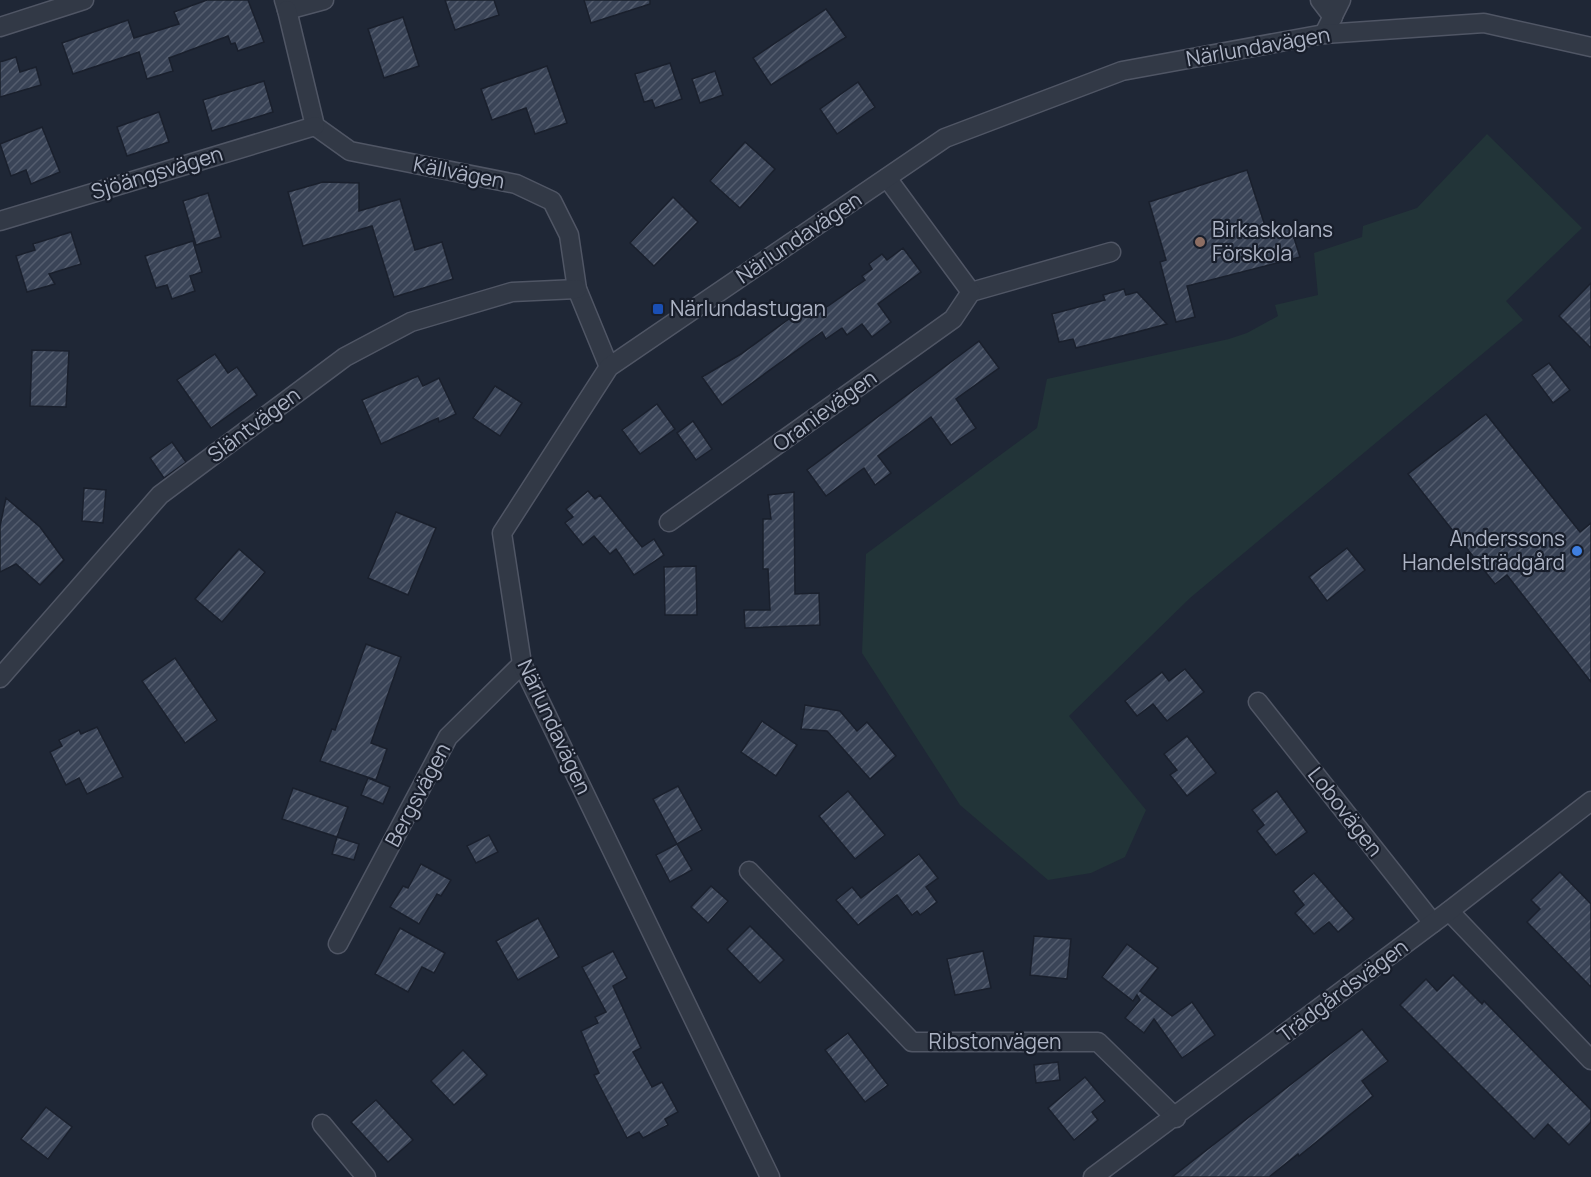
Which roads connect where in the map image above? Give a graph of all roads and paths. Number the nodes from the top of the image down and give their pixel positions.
1 (84, 0) edge
2 (324, 0) edge
3 (1320, 0) edge
4 (1341, 0) edge
5 (286, 5) edge
6 (1333, 17) junction
7 (0, 27) edge
8 (1324, 34) junction
9 (1591, 47) edge
10 (315, 126) junction
11 (887, 178) junction
12 (0, 221) edge
13 (1111, 252) dead end
14 (577, 289) junction
15 (971, 292) junction
16 (609, 367) junction
17 (669, 522) dead end
18 (522, 664) junction
19 (0, 678) edge
20 (1258, 702) dead end
21 (1591, 801) edge
22 (748, 871) dead end
23 (1449, 911) junction
24 (1433, 923) junction
25 (338, 944) dead end
26 (1591, 1060) edge
27 (1176, 1118) junction
28 (321, 1124) dead end
29 (366, 1177) edge
30 (770, 1177) edge
31 (1093, 1177) edge

1 - 7 street
2 - 5 street
3 - 6 street
4 - 6 street
5 - 10 street
6 - 8 street
8 - 9 street, Närlundavägen
8 - 11 street, Närlundavägen
10 - 12 street, Sjöängsvägen
10 - 14 street, Källvägen
11 - 15 street
11 - 16 street, Närlundavägen
13 - 15 street
14 - 16 street, Källvägen
14 - 19 street, Släntvägen
15 - 17 street, Oranievägen
16 - 18 street, Närlundavägen
18 - 25 street, Bergsvägen
18 - 30 street, Närlundavägen
20 - 24 street, Lobovägen
21 - 23 street, Trädgårdsvägen
22 - 27 street, Ribstonvägen
23 - 24 street, Trädgårdsvägen
23 - 26 street
24 - 27 street, Trädgårdsvägen
27 - 31 street, Trädgårdsvägen
28 - 29 street

